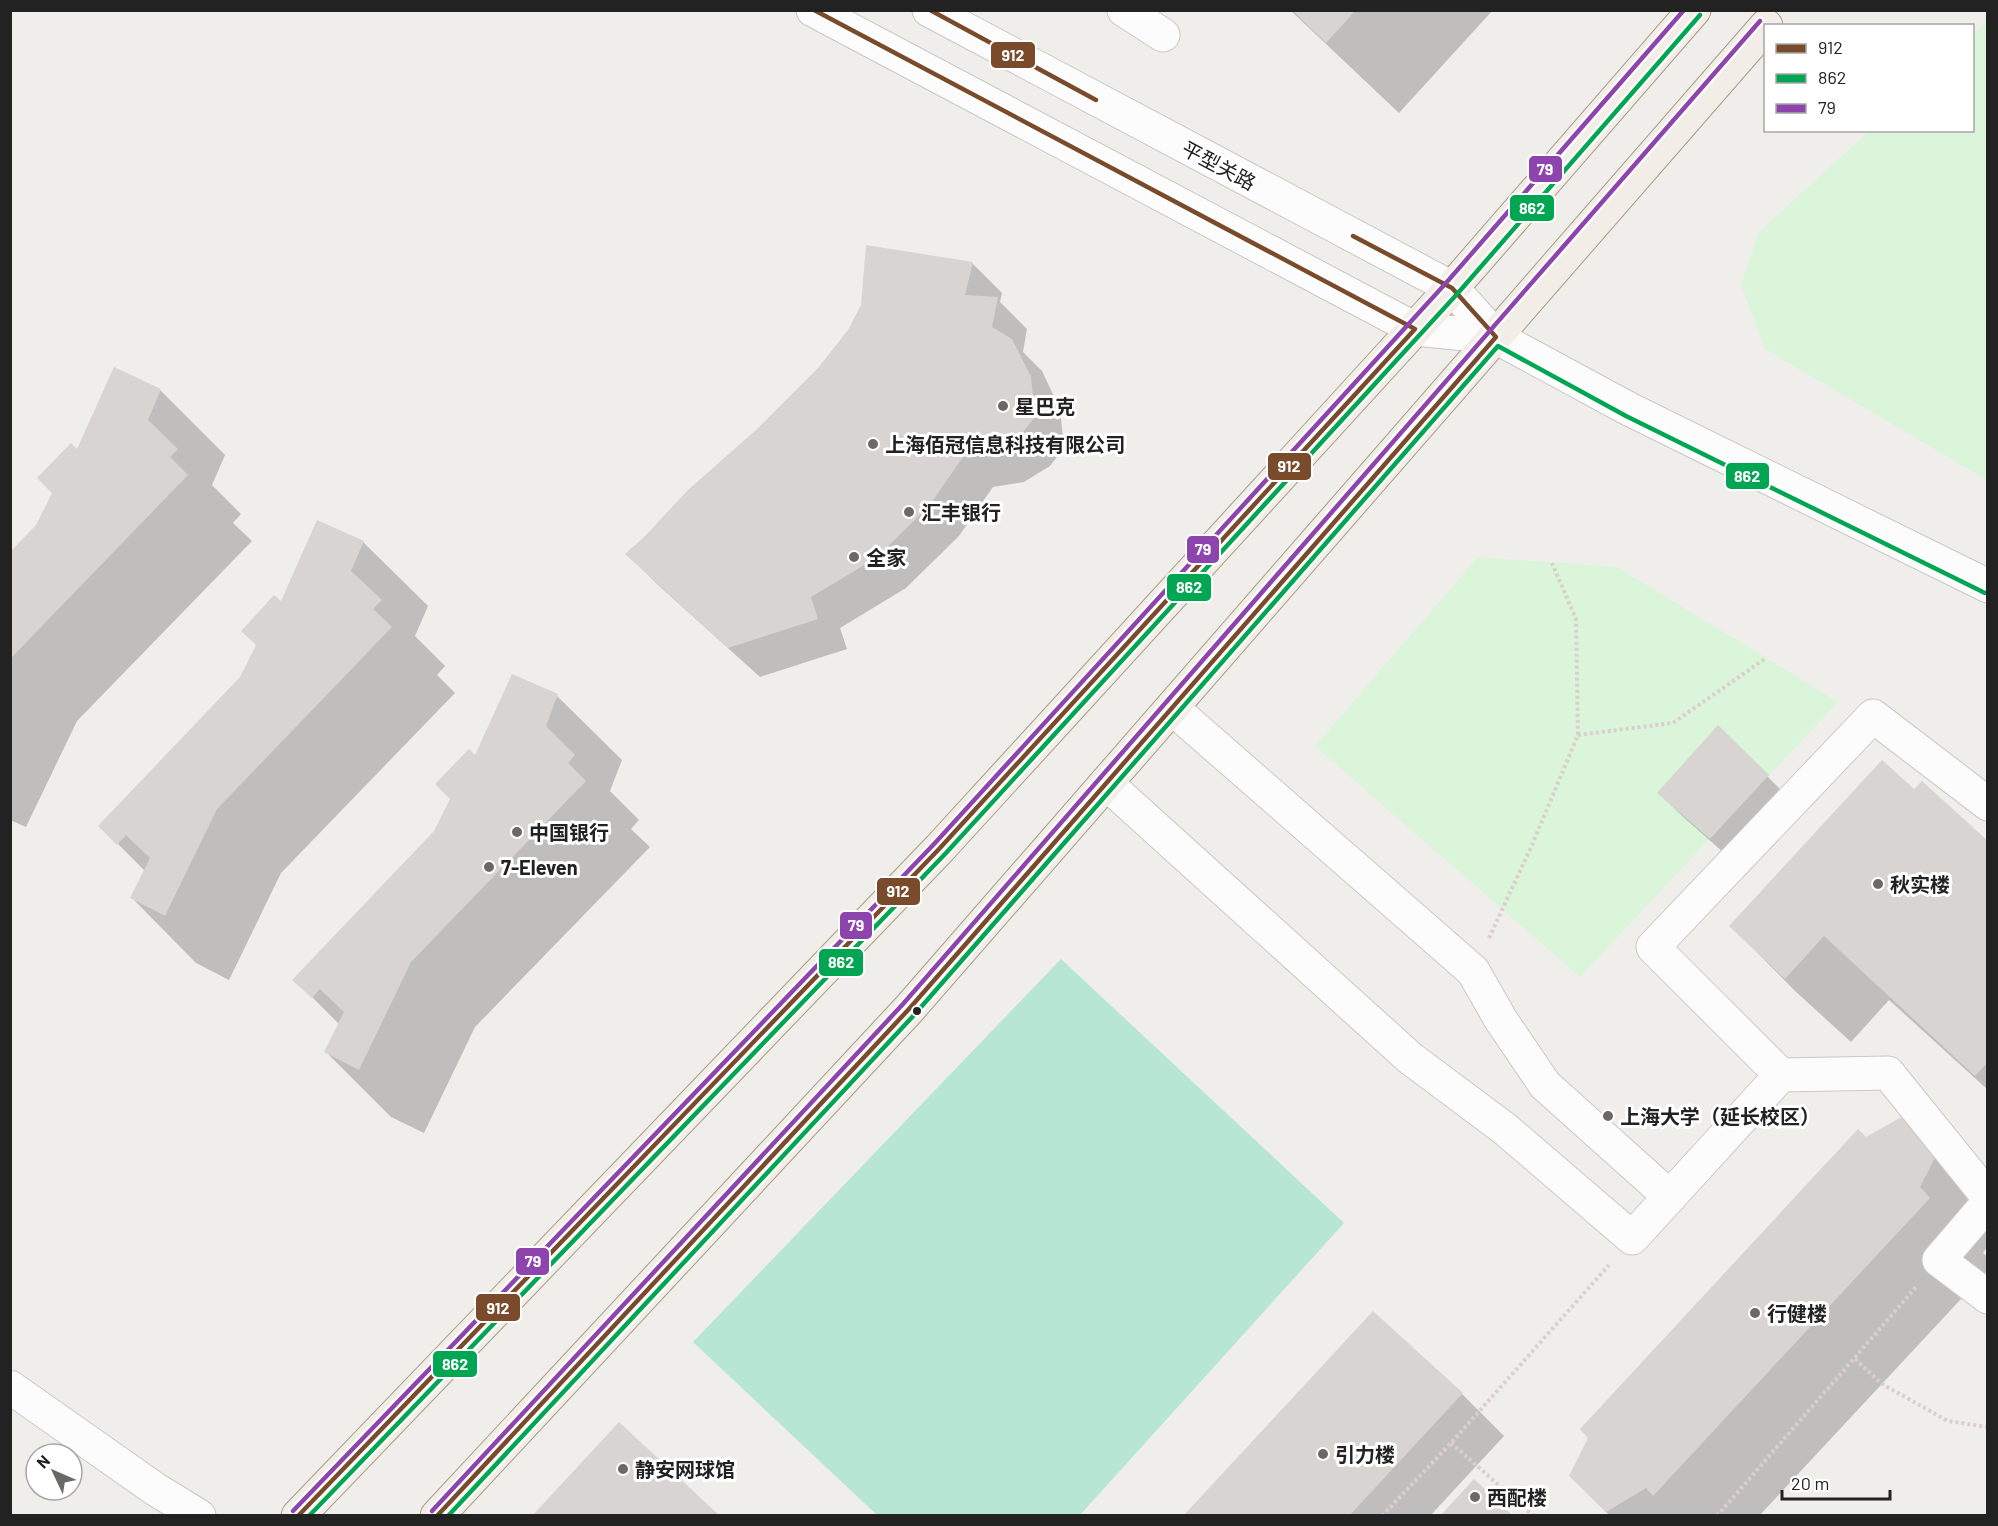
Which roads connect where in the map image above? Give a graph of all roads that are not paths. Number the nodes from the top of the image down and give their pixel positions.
1 (813, 10) edge
2 (929, 10) edge
3 (1124, 10) edge
4 (1694, 10) edge
5 (1779, 10) edge
6 (1768, 24) edge
7 (1764, 28) edge
8 (1163, 34) dead end
9 (1452, 288) junction
10 (1415, 329) junction
11 (1496, 337) junction
12 (1988, 586) edge
13 (1172, 708) junction
14 (1106, 783) junction
15 (1988, 804) edge
16 (1781, 1075) junction
17 (1670, 1197) junction
18 (1988, 1197) edge
19 (1988, 1203) edge
20 (1988, 1297) edge
21 (10, 1386) edge
22 (199, 1515) edge
23 (298, 1515) edge
24 (437, 1515) edge

1 - 10 street, 平型关路
2 - 9 street, 平型关路
3 - 8 street
4 - 9 main road
5 - 6 main road
7 - 11 main road
9 - 10 main road
9 - 11 street, 平型关路
10 - 11 street, 平型关路
10 - 23 main road
11 - 12 street, 平型关路
11 - 13 main road
13 - 14 main road
13 - 17 street
14 - 17 street
14 - 24 main road
15 - 16 street
16 - 17 street
16 - 18 street
19 - 20 street
21 - 22 street

